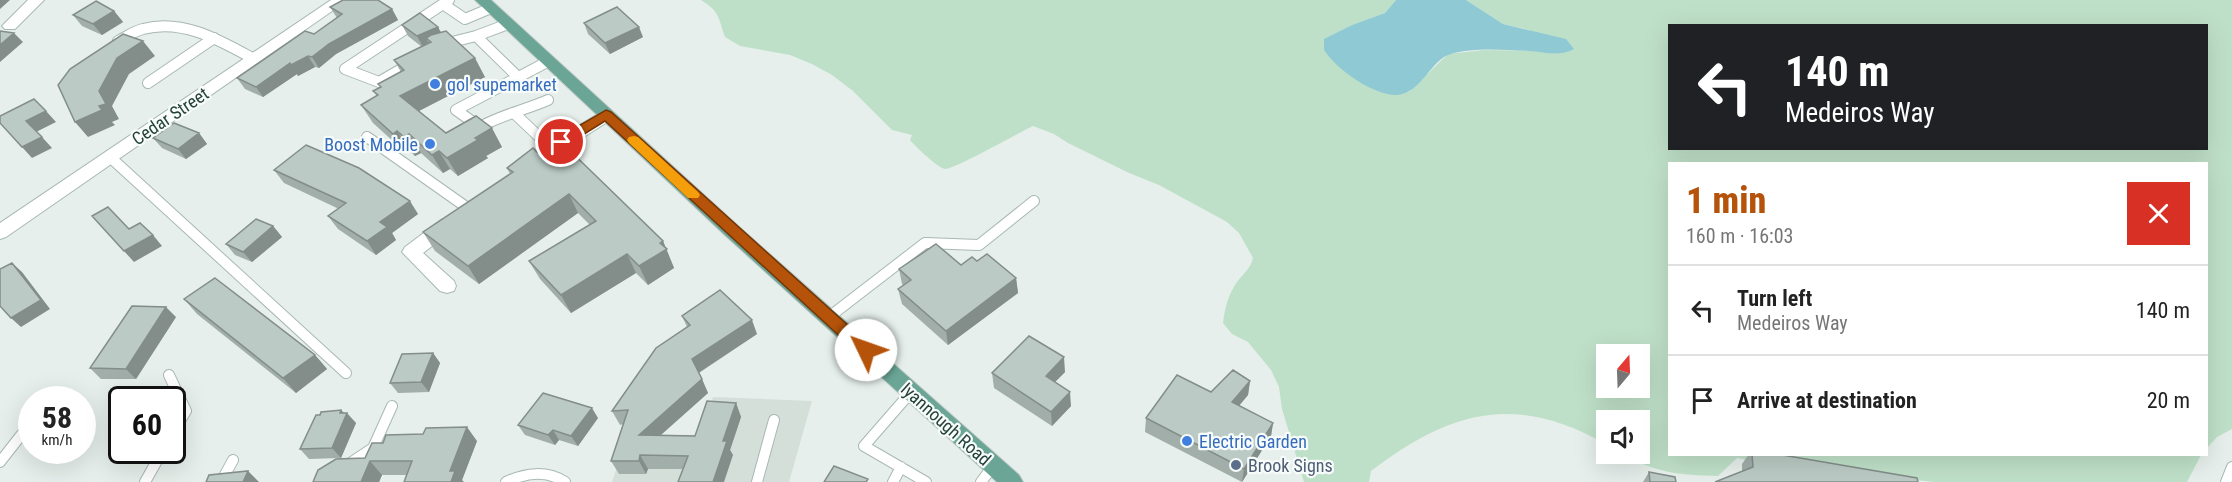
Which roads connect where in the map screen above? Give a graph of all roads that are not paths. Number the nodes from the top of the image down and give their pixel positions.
1 (37, 0) edge
2 (341, 0) edge
3 (446, 2) edge
4 (487, 4) edge
5 (508, 24) junction
6 (10, 26) dead end
7 (476, 36) junction
8 (214, 38) junction
9 (104, 48) edge
10 (435, 49) edge
11 (254, 59) junction
12 (416, 60) edge
13 (548, 62) junction
14 (519, 78) junction
15 (148, 83) dead end
16 (548, 100) dead end
17 (515, 114) junction
18 (606, 115) junction
19 (367, 137) dead end
20 (552, 149) junction
21 (110, 157) junction
22 (530, 165) edge
23 (487, 196) edge
24 (1034, 201) dead end
25 (469, 208) junction
26 (0, 232) edge
27 (447, 286) dead end
28 (829, 317) junction
29 (346, 373) dead end
30 (169, 375) dead end
31 (174, 386) edge
32 (911, 392) junction
33 (392, 406) dead end
34 (774, 420) dead end
35 (18, 439) edge
36 (233, 460) dead end
37 (0, 462) edge
38 (155, 464) edge
39 (2232, 467) edge
40 (901, 468) junction
41 (338, 471) edge
42 (987, 474) edge
43 (145, 482) edge
44 (220, 482) edge
45 (506, 482) edge
46 (565, 482) edge
47 (758, 482) edge
48 (893, 482) edge
49 (926, 482) edge
50 (1012, 482) edge
51 (2226, 482) edge

1 - 6 street
2 - 11 street, Cedar Street
3 - 4 lane
3 - 12 lane
4 - 5 main road, Iyannough Road
5 - 7 lane
5 - 13 main road, Iyannough Road
7 - 10 lane
7 - 14 lane
8 - 9 lane
8 - 11 lane
8 - 15 lane
11 - 21 street, Cedar Street
13 - 14 lane
13 - 18 main road, Iyannough Road
14 - 17 lane
16 - 17 lane
17 - 20 lane
18 - 20 street
18 - 28 main road, Iyannough Road
19 - 25 lane
20 - 22 street
21 - 26 street, Cedar Street
21 - 29 lane
23 - 25 street
24 - 28 lane
25 - 27 street
28 - 32 main road, Iyannough Road
30 - 31 lane
32 - 40 lane
32 - 42 main road, Iyannough Road
33 - 41 lane
34 - 47 lane
35 - 37 lane
36 - 44 lane
38 - 43 lane
39 - 51 lane
40 - 48 lane
40 - 49 lane
42 - 50 main road, Iyannough Road
45 - 46 lane

